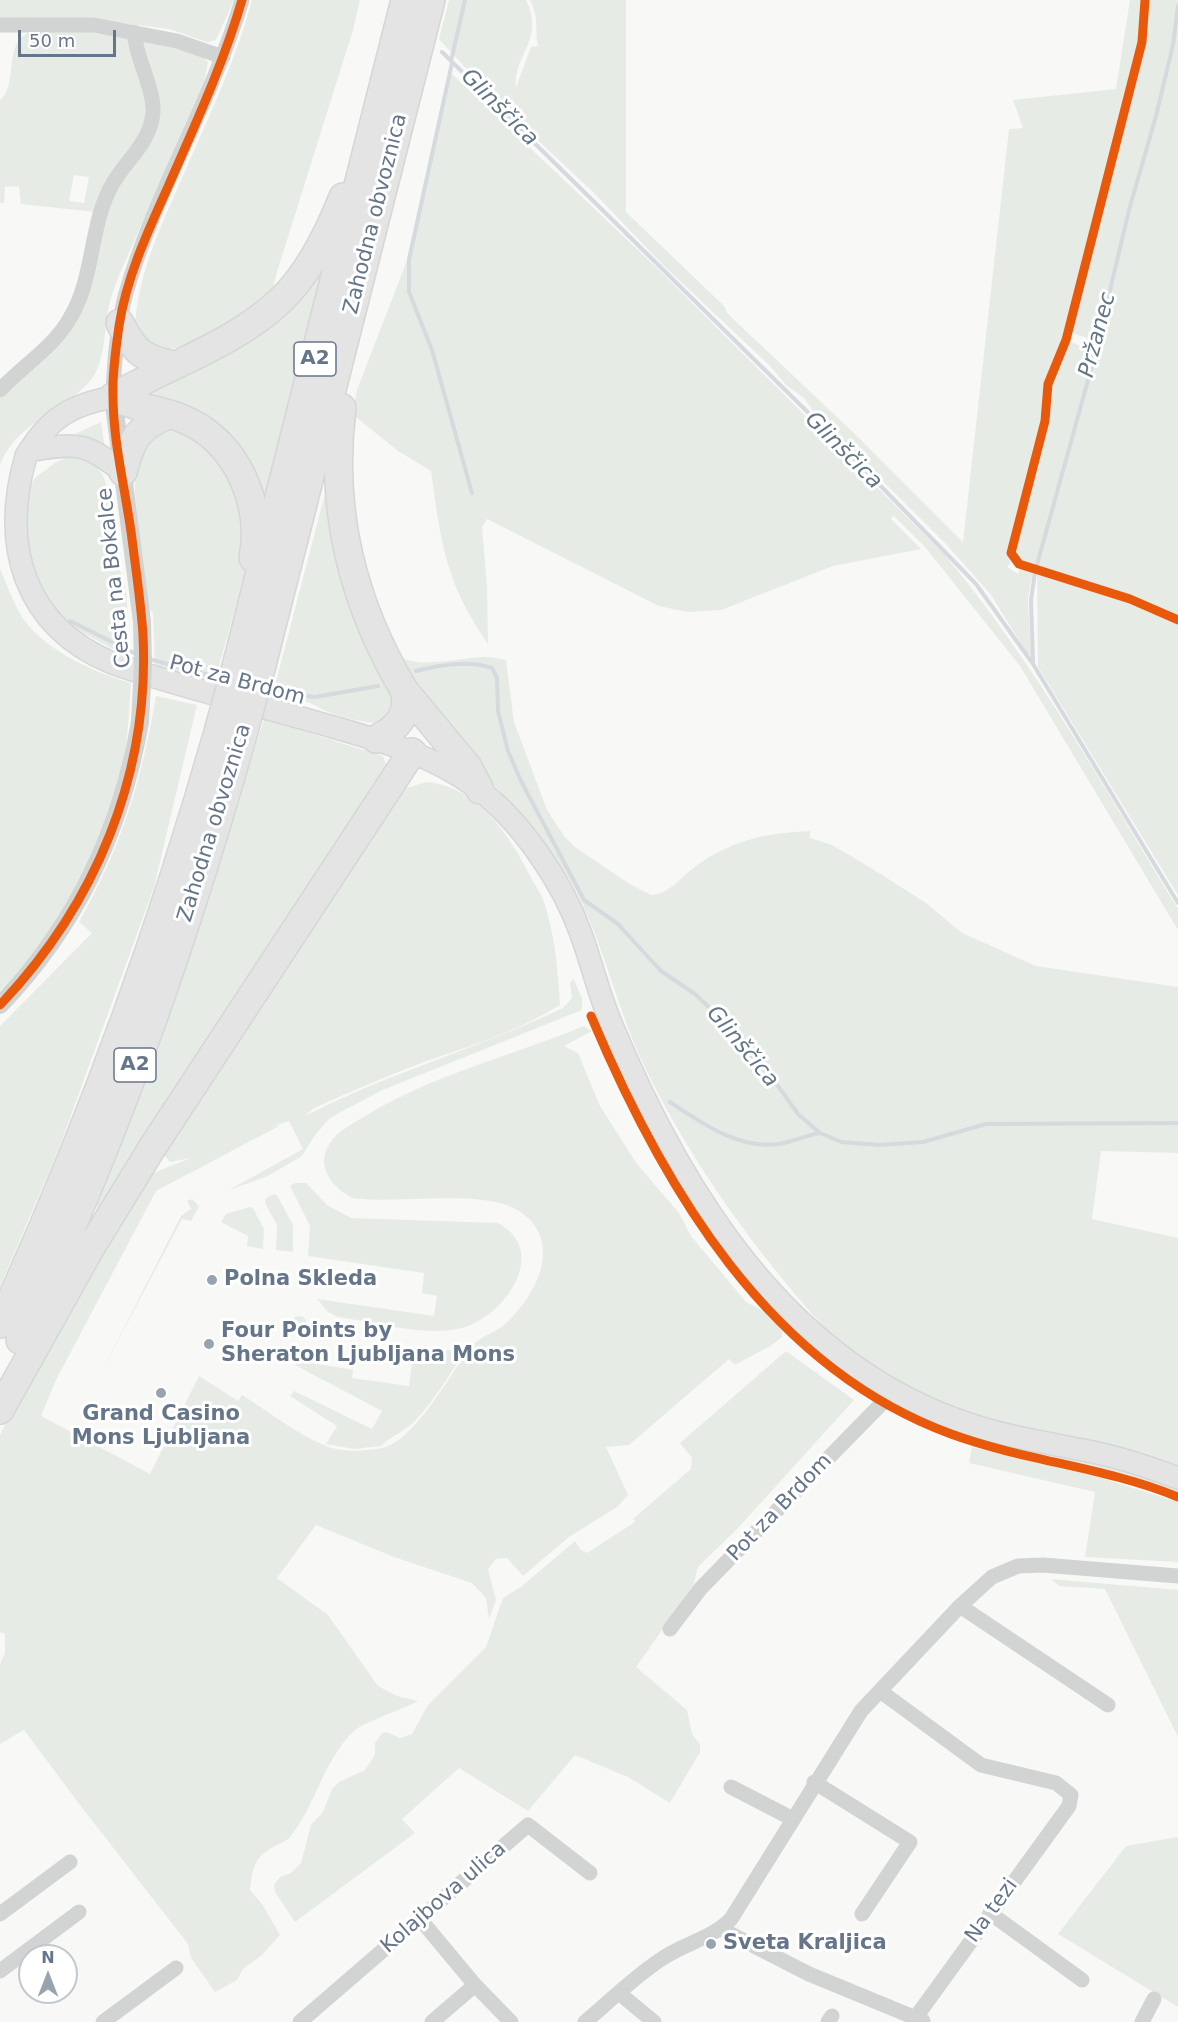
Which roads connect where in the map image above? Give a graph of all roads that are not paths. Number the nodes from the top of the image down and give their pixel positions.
1 (242, 0) edge
2 (405, 0) edge
3 (430, 0) edge
4 (0, 25) edge
5 (134, 32) junction
6 (224, 57) junction
7 (374, 124) junction
8 (358, 289) junction
9 (120, 323) junction
10 (173, 365) junction
11 (0, 390) edge
12 (112, 397) junction
13 (170, 414) junction
14 (30, 453) junction
15 (123, 472) junction
16 (255, 594) junction
17 (250, 662) junction
18 (404, 690) junction
19 (230, 735) junction
20 (376, 739) junction
21 (412, 752) junction
22 (480, 790) junction
23 (0, 1005) edge
24 (0, 1324) edge
25 (0, 1382) edge
26 (894, 1391) junction
27 (0, 1410) edge
28 (1178, 1478) edge
29 (1178, 1576) edge
30 (960, 1606) junction
31 (670, 1629) dead end
32 (880, 1691) junction
33 (1108, 1705) dead end
34 (814, 1782) junction
35 (731, 1787) dead end
36 (793, 1819) junction
37 (70, 1862) dead end
38 (590, 1873) dead end
39 (78, 1912) dead end
40 (990, 1913) junction
41 (0, 1914) edge
42 (862, 1914) dead end
43 (420, 1919) junction
44 (722, 1929) junction
45 (176, 1968) dead end
46 (0, 1971) edge
47 (1082, 1980) dead end
48 (476, 1986) junction
49 (619, 1993) junction
50 (1154, 1999) dead end
51 (920, 2020) edge
52 (103, 2022) edge
53 (300, 2022) edge
54 (432, 2022) edge
55 (511, 2022) edge
56 (585, 2022) edge
57 (654, 2022) edge
58 (1142, 2022) edge

1 - 6 street
2 - 7 highway, Zahodna obvoznica / A2
3 - 8 highway, Zahodna obvoznica / A2
4 - 5 street
5 - 6 street
5 - 11 street
6 - 9 street
7 - 10 highway
7 - 16 highway, Zahodna obvoznica / A2
8 - 17 highway, Zahodna obvoznica / A2
8 - 18 highway
9 - 10 highway
9 - 12 street
10 - 12 highway
12 - 13 highway
12 - 14 main road, Pot za Brdom
12 - 15 street, Cesta na Bokalce
13 - 15 highway
13 - 16 highway
14 - 15 main road
14 - 20 main road, Pot za Brdom
15 - 23 street, Cesta na Bokalce, bridge
16 - 17 highway, Zahodna obvoznica / A2
17 - 19 highway, Zahodna obvoznica / A2, bridge
18 - 20 highway
18 - 22 highway
19 - 24 highway, Zahodna obvoznica / A2
19 - 25 highway, Zahodna obvoznica / A2
20 - 21 main road, Pot za Brdom
21 - 22 main road, Pot za Brdom
21 - 27 highway
22 - 26 main road, Pot za Brdom
26 - 28 main road, Pot za Brdom
26 - 31 street, Pot za Brdom
29 - 30 street
30 - 32 street
30 - 33 street
32 - 34 street
32 - 40 street, Na tezi
34 - 36 street
34 - 42 street
35 - 36 street
36 - 44 street
37 - 41 street
38 - 43 street, Kolajbova ulica
39 - 46 street
40 - 47 street
40 - 51 street, Na tezi
43 - 48 street
43 - 53 street, Kolajbova ulica
44 - 49 street
44 - 51 street
45 - 52 street
48 - 54 street
48 - 55 street
49 - 56 street
49 - 57 street
50 - 58 street

